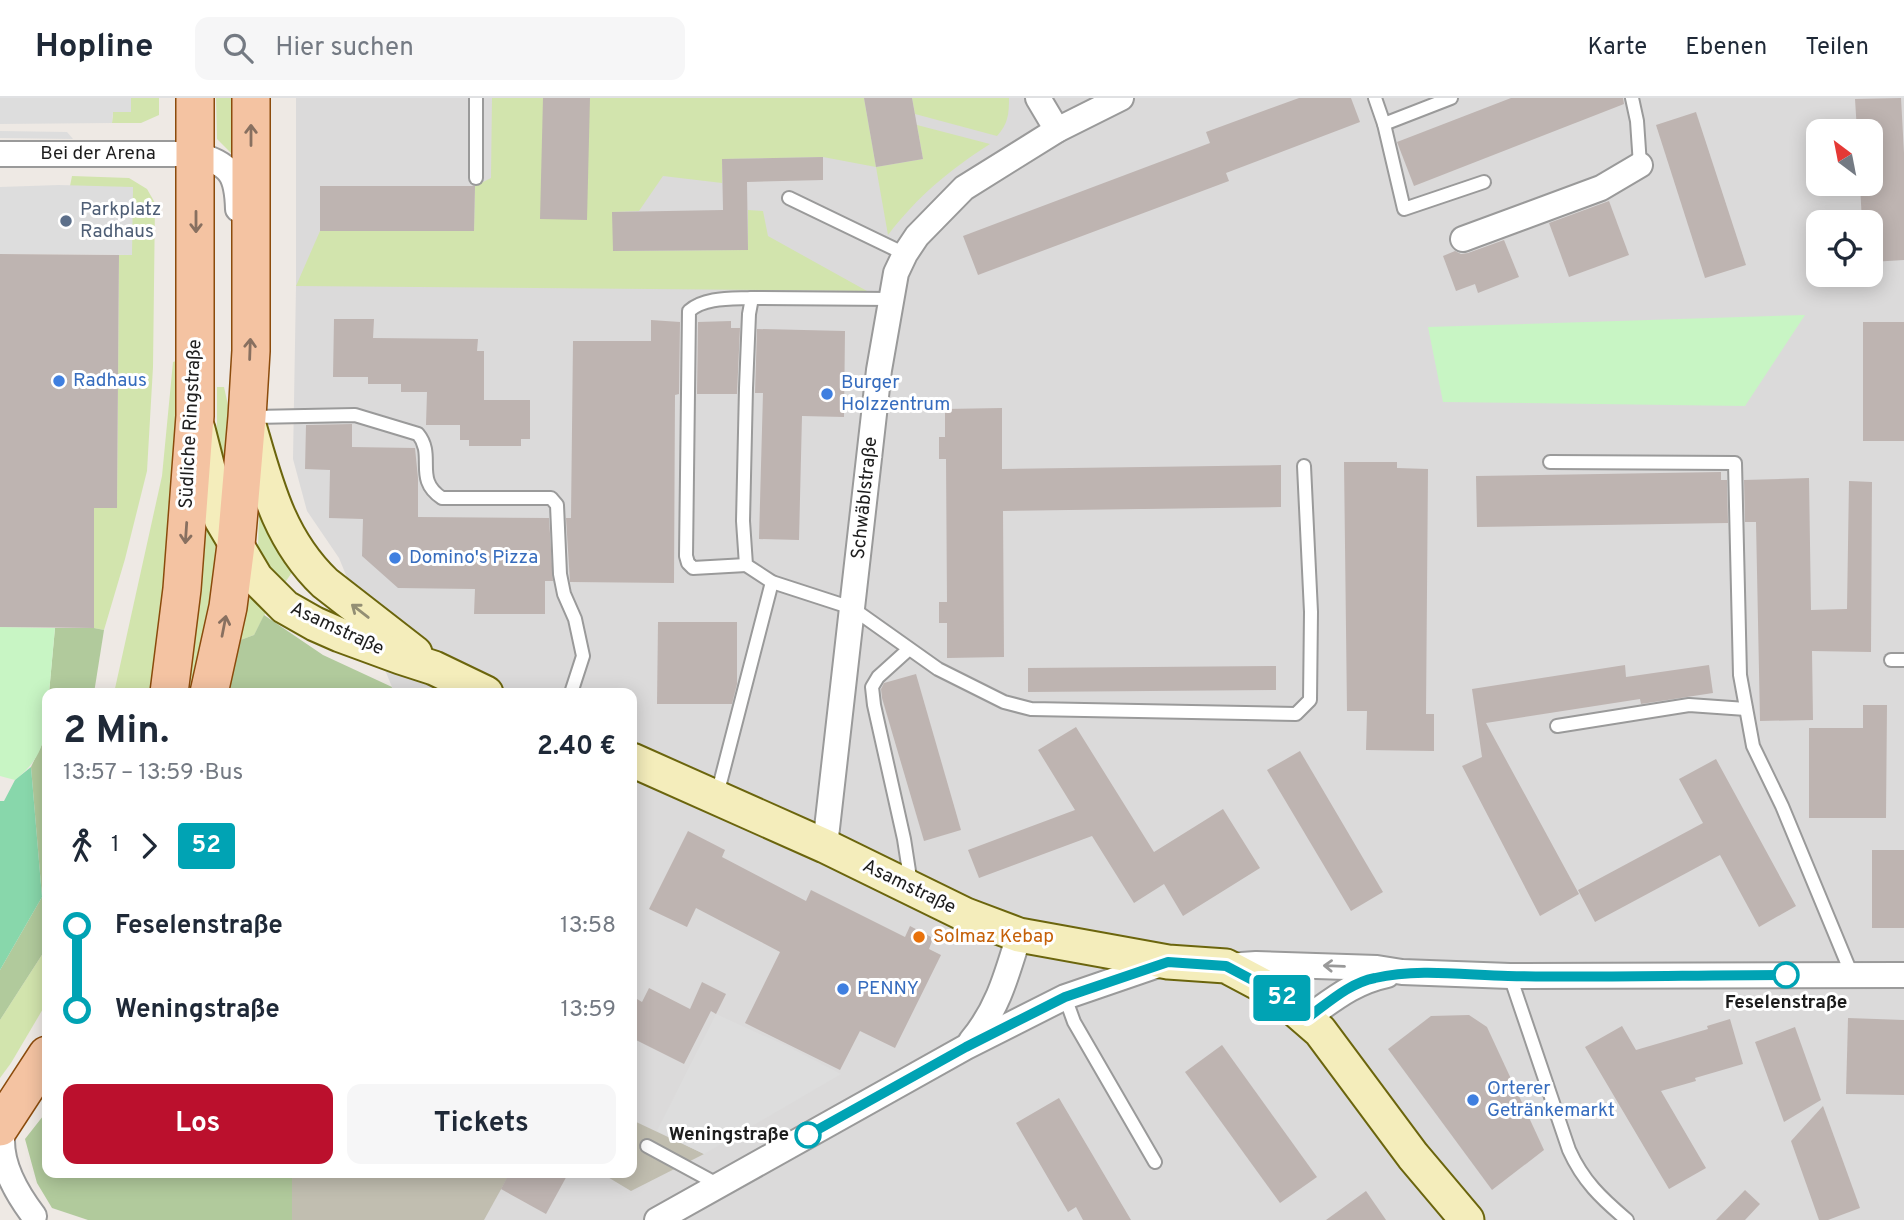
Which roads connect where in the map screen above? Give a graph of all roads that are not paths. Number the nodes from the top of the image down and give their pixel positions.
1 (195, 98) edge
2 (251, 98) edge
3 (476, 98) edge
4 (1038, 98) edge
5 (1121, 98) edge
6 (1375, 98) edge
7 (1451, 98) edge
8 (1632, 98) edge
9 (1384, 124) junction
10 (1057, 130) junction
11 (0, 154) edge
12 (197, 154) junction
13 (1640, 165) joint
14 (477, 178) dead end
15 (1484, 182) dead end
16 (789, 198) dead end
17 (1463, 239) dead end
18 (905, 254) junction
19 (252, 277) junction
20 (752, 298) junction
21 (892, 299) junction
22 (195, 416) junction
23 (247, 417) junction
24 (1550, 462) dead end
25 (1304, 466) dead end
26 (236, 545) junction
27 (746, 565) junction
28 (772, 582) junction
29 (852, 608) junction
30 (909, 649) junction
31 (434, 668) junction
32 (170, 688) edge
33 (210, 688) edge
34 (476, 688) edge
35 (573, 688) edge
36 (1746, 709) junction
37 (1557, 726) dead end
38 (637, 762) edge
39 (716, 798) junction
40 (825, 846) junction
41 (911, 888) junction
42 (1019, 935) junction
43 (1168, 962) junction
44 (1226, 966) junction
45 (1402, 972) junction
46 (1852, 975) junction
47 (1904, 975) edge
48 (1510, 976) junction
49 (1065, 997) junction
50 (1307, 1018) junction
51 (966, 1047) junction
52 (42, 1063) edge
53 (3, 1123) edge
54 (646, 1146) dead end
55 (1155, 1162) dead end
56 (720, 1185) junction
57 (0, 1200) edge
58 (37, 1218) edge
59 (657, 1220) edge
60 (1467, 1220) edge
61 (1627, 1220) edge

1 - 12 main road, Südliche Ringstraße
19 -> 2 main road
3 - 14 lane
4 - 10 street
5 - 10 street, Schwäblstraße
6 - 9 lane
7 - 9 lane
8 - 13 lane
9 - 15 lane
10 - 18 street, Schwäblstraße
11 - 12 street, Bei der Arena
12 - 19 street
12 -> 22 main road, Südliche Ringstraße
13 - 17 street
16 - 18 lane
18 - 21 street, Schwäblstraße
23 -> 19 main road
20 - 21 lane
20 - 27 lane
20 - 27 lane
21 - 29 street, Schwäblstraße
22 - 26 street, Asamstraße
22 -> 32 main road, Südliche Ringstraße
23 - 26 main road
31 -> 23 street, Asamstraße
23 - 35 lane
24 - 36 lane
25 - 30 lane
26 - 31 street, Asamstraße
33 -> 26 main road
27 - 28 lane
28 - 29 lane
28 - 39 lane
29 - 30 lane
29 - 40 street, Schwäblstraße
30 - 41 lane
31 - 34 street, Asamstraße
36 - 37 lane
36 - 46 lane
38 - 39 street, Asamstraße
39 - 40 street, Asamstraße
40 - 41 street, Asamstraße
41 - 42 street, Asamstraße
42 - 43 street, Asamstraße
42 - 51 street
43 - 44 street, Asamstraße
43 - 49 street
45 -> 44 street
44 - 50 street, Asamstraße
45 - 48 street
45 - 50 street
46 - 47 street
46 - 48 street
48 - 61 lane
49 - 51 street
49 - 55 lane
50 - 60 street, Asamstraße
51 - 56 street
52 - 53 main road
53 - 58 street
54 - 56 lane
56 - 59 street
57 - 58 street

